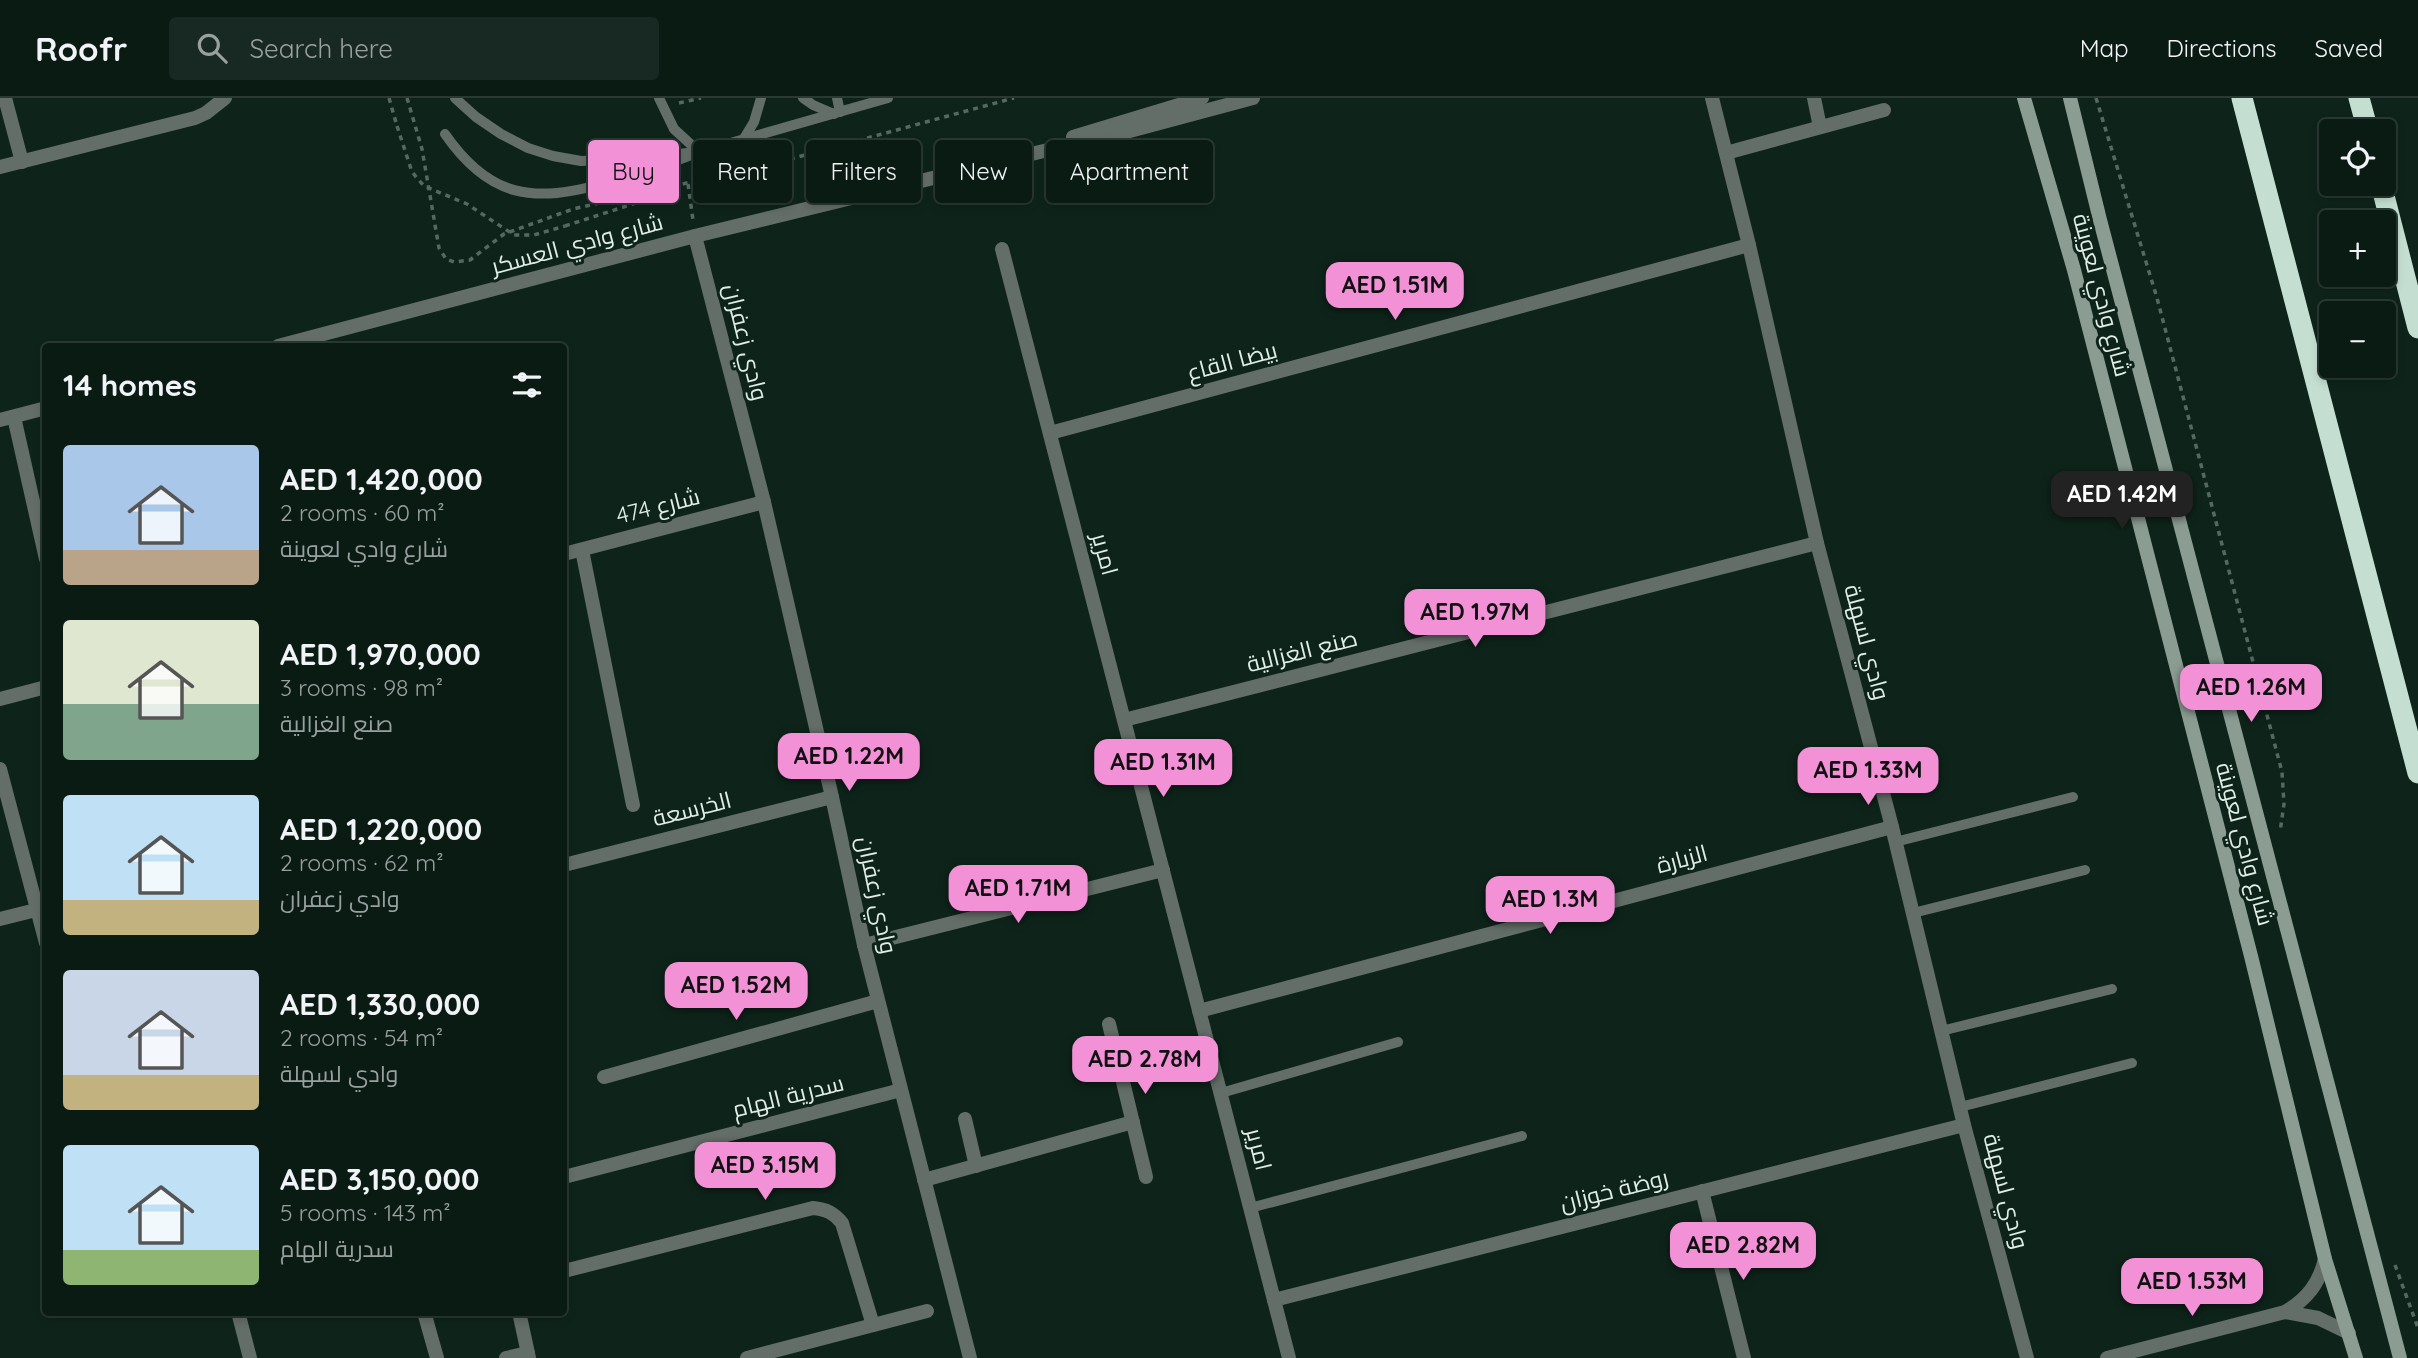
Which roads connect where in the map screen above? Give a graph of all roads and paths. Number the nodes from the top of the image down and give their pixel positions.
1 (5, 98) edge
2 (225, 98) edge
3 (389, 98) edge
4 (455, 98) edge
5 (659, 98) edge
6 (677, 98) edge
7 (701, 98) edge
8 (761, 98) edge
9 (803, 98) edge
10 (837, 98) edge
11 (888, 98) edge
12 (1202, 98) edge
13 (1249, 98) edge
14 (1712, 98) edge
15 (1814, 98) edge
16 (2024, 98) edge
17 (2070, 98) edge
18 (2096, 98) edge
19 (2242, 98) edge
20 (2360, 98) edge
21 (1884, 110) dead end
22 (837, 113) junction
23 (2365, 119) edge
24 (1820, 127) junction
25 (445, 134) dead end
26 (743, 140) joint
27 (1066, 140) edge
28 (1096, 140) edge
29 (693, 146) edge
30 (1046, 150) edge
31 (693, 153) edge
32 (1726, 153) junction
33 (693, 154) edge
34 (22, 162) junction
35 (0, 167) edge
36 (688, 184) dead end
37 (2384, 196) edge
38 (636, 203) edge
39 (695, 236) junction
40 (1749, 245) junction
41 (1002, 250) dead end
42 (2418, 328) edge
43 (289, 343) edge
44 (42, 409) edge
45 (7, 419) edge
46 (1050, 433) junction
47 (764, 502) junction
48 (1817, 543) junction
49 (42, 545) edge
50 (582, 550) junction
51 (567, 553) edge
52 (42, 688) edge
53 (0, 699) edge
54 (1124, 720) junction
55 (0, 768) edge
56 (2418, 773) edge
57 (832, 797) junction
58 (2073, 797) dead end
59 (633, 805) dead end
60 (2280, 833) dead end
61 (1894, 834) junction
62 (567, 864) edge
63 (1163, 870) junction
64 (2085, 870) dead end
65 (41, 909) edge
66 (1913, 912) junction
67 (0, 919) edge
68 (864, 945) junction
69 (2112, 989) dead end
70 (878, 1001) junction
71 (1199, 1010) junction
72 (1109, 1024) dead end
73 (1941, 1031) junction
74 (1398, 1042) dead end
75 (2132, 1063) dead end
76 (604, 1077) dead end
77 (901, 1090) junction
78 (1221, 1093) junction
79 (1960, 1107) junction
80 (965, 1119) dead end
81 (1133, 1122) junction
82 (1964, 1125) junction
83 (1522, 1136) dead end
84 (976, 1166) junction
85 (567, 1176) edge
86 (1146, 1177) dead end
87 (924, 1180) junction
88 (1702, 1191) junction
89 (1250, 1208) junction
90 (2391, 1253) dead end
91 (2325, 1259) junction
92 (567, 1269) edge
93 (1275, 1300) junction
94 (927, 1311) dead end
95 (2285, 1312) junction
96 (239, 1316) edge
97 (425, 1316) edge
98 (520, 1316) edge
99 (873, 1325) junction
100 (2418, 1328) edge
101 (2349, 1333) junction
102 (529, 1355) edge
103 (250, 1358) edge
104 (437, 1358) edge
105 (506, 1358) edge
106 (747, 1358) edge
107 (970, 1358) edge
108 (1289, 1358) edge
109 (1744, 1358) edge
110 (2027, 1358) edge
111 (2107, 1358) edge
112 (2356, 1358) edge
113 (2400, 1358) edge

1 - 34 street
2 - 34 street
3 - 38 path, bridge
4 - 31 lane
5 - 29 lane
6 - 7 path
8 - 26 lane
9 - 22 lane
10 - 22 lane
11 - 22 lane
12 - 27 street, شارع وادي العسكر
13 - 28 street, شارع وادي العسكر
14 - 32 street, وادي لسهلة
15 - 24 street
16 - 91 main road, شارع وادي لعوينة
17 - 113 main road, شارع وادي لعوينة
18 - 60 path
19 - 56 highway
20 - 23 highway
21 - 24 street
22 - 26 lane
24 - 32 street
25 - 33 lane
30 - 39 street, شارع وادي العسكر
32 - 40 street, وادي لسهلة
34 - 35 street
36 - 39 path
37 - 42 highway
39 - 43 street, شارع وادي العسكر
39 - 47 street, وادي زعفران
40 - 46 street, بيضا القاع
40 - 48 street, وادي لسهلة
41 - 46 street, امرير
44 - 45 street
45 - 49 street
46 - 54 street, امرير
47 - 50 street, شارع 474
47 - 57 street, وادي زعفران
48 - 54 street, صنع الغزالية
48 - 61 street, وادي لسهلة
50 - 51 street, شارع 474
50 - 59 street
52 - 53 street
54 - 63 street, امرير
55 - 65 street
57 - 62 street, الخرسعة
57 - 68 street, وادي زعفران
58 - 61 lane
61 - 66 street, وادي لسهلة
61 - 71 street, الزبارة
63 - 68 street
63 - 71 street, امرير
64 - 66 lane
65 - 67 street
66 - 73 street, وادي لسهلة
68 - 70 street, وادي زعفران
69 - 73 lane
70 - 76 street
70 - 77 street, وادي زعفران
71 - 78 street, امرير
72 - 81 street
73 - 79 street, وادي لسهلة
74 - 78 lane
75 - 79 lane
77 - 85 street, سدرية الهام
77 - 87 street, وادي زعفران
78 - 89 street, امرير
79 - 82 street, وادي لسهلة
80 - 84 street
81 - 84 street
81 - 86 street
82 - 88 street, روضة خوزان
82 - 110 street, وادي لسهلة
83 - 89 lane
84 - 87 street
87 - 107 street, وادي زعفران
88 - 93 street, روضة خوزان
88 - 109 street
89 - 93 street, امرير
90 - 100 path
91 - 95 street
91 - 101 main road, شارع وادي لعوينة
92 - 99 street
93 - 108 street, امرير
94 - 99 street
95 - 101 street
95 - 111 street
96 - 103 street
97 - 104 street
98 - 102 street
99 - 106 street
101 - 112 main road, شارع وادي لعوينة
102 - 105 street

